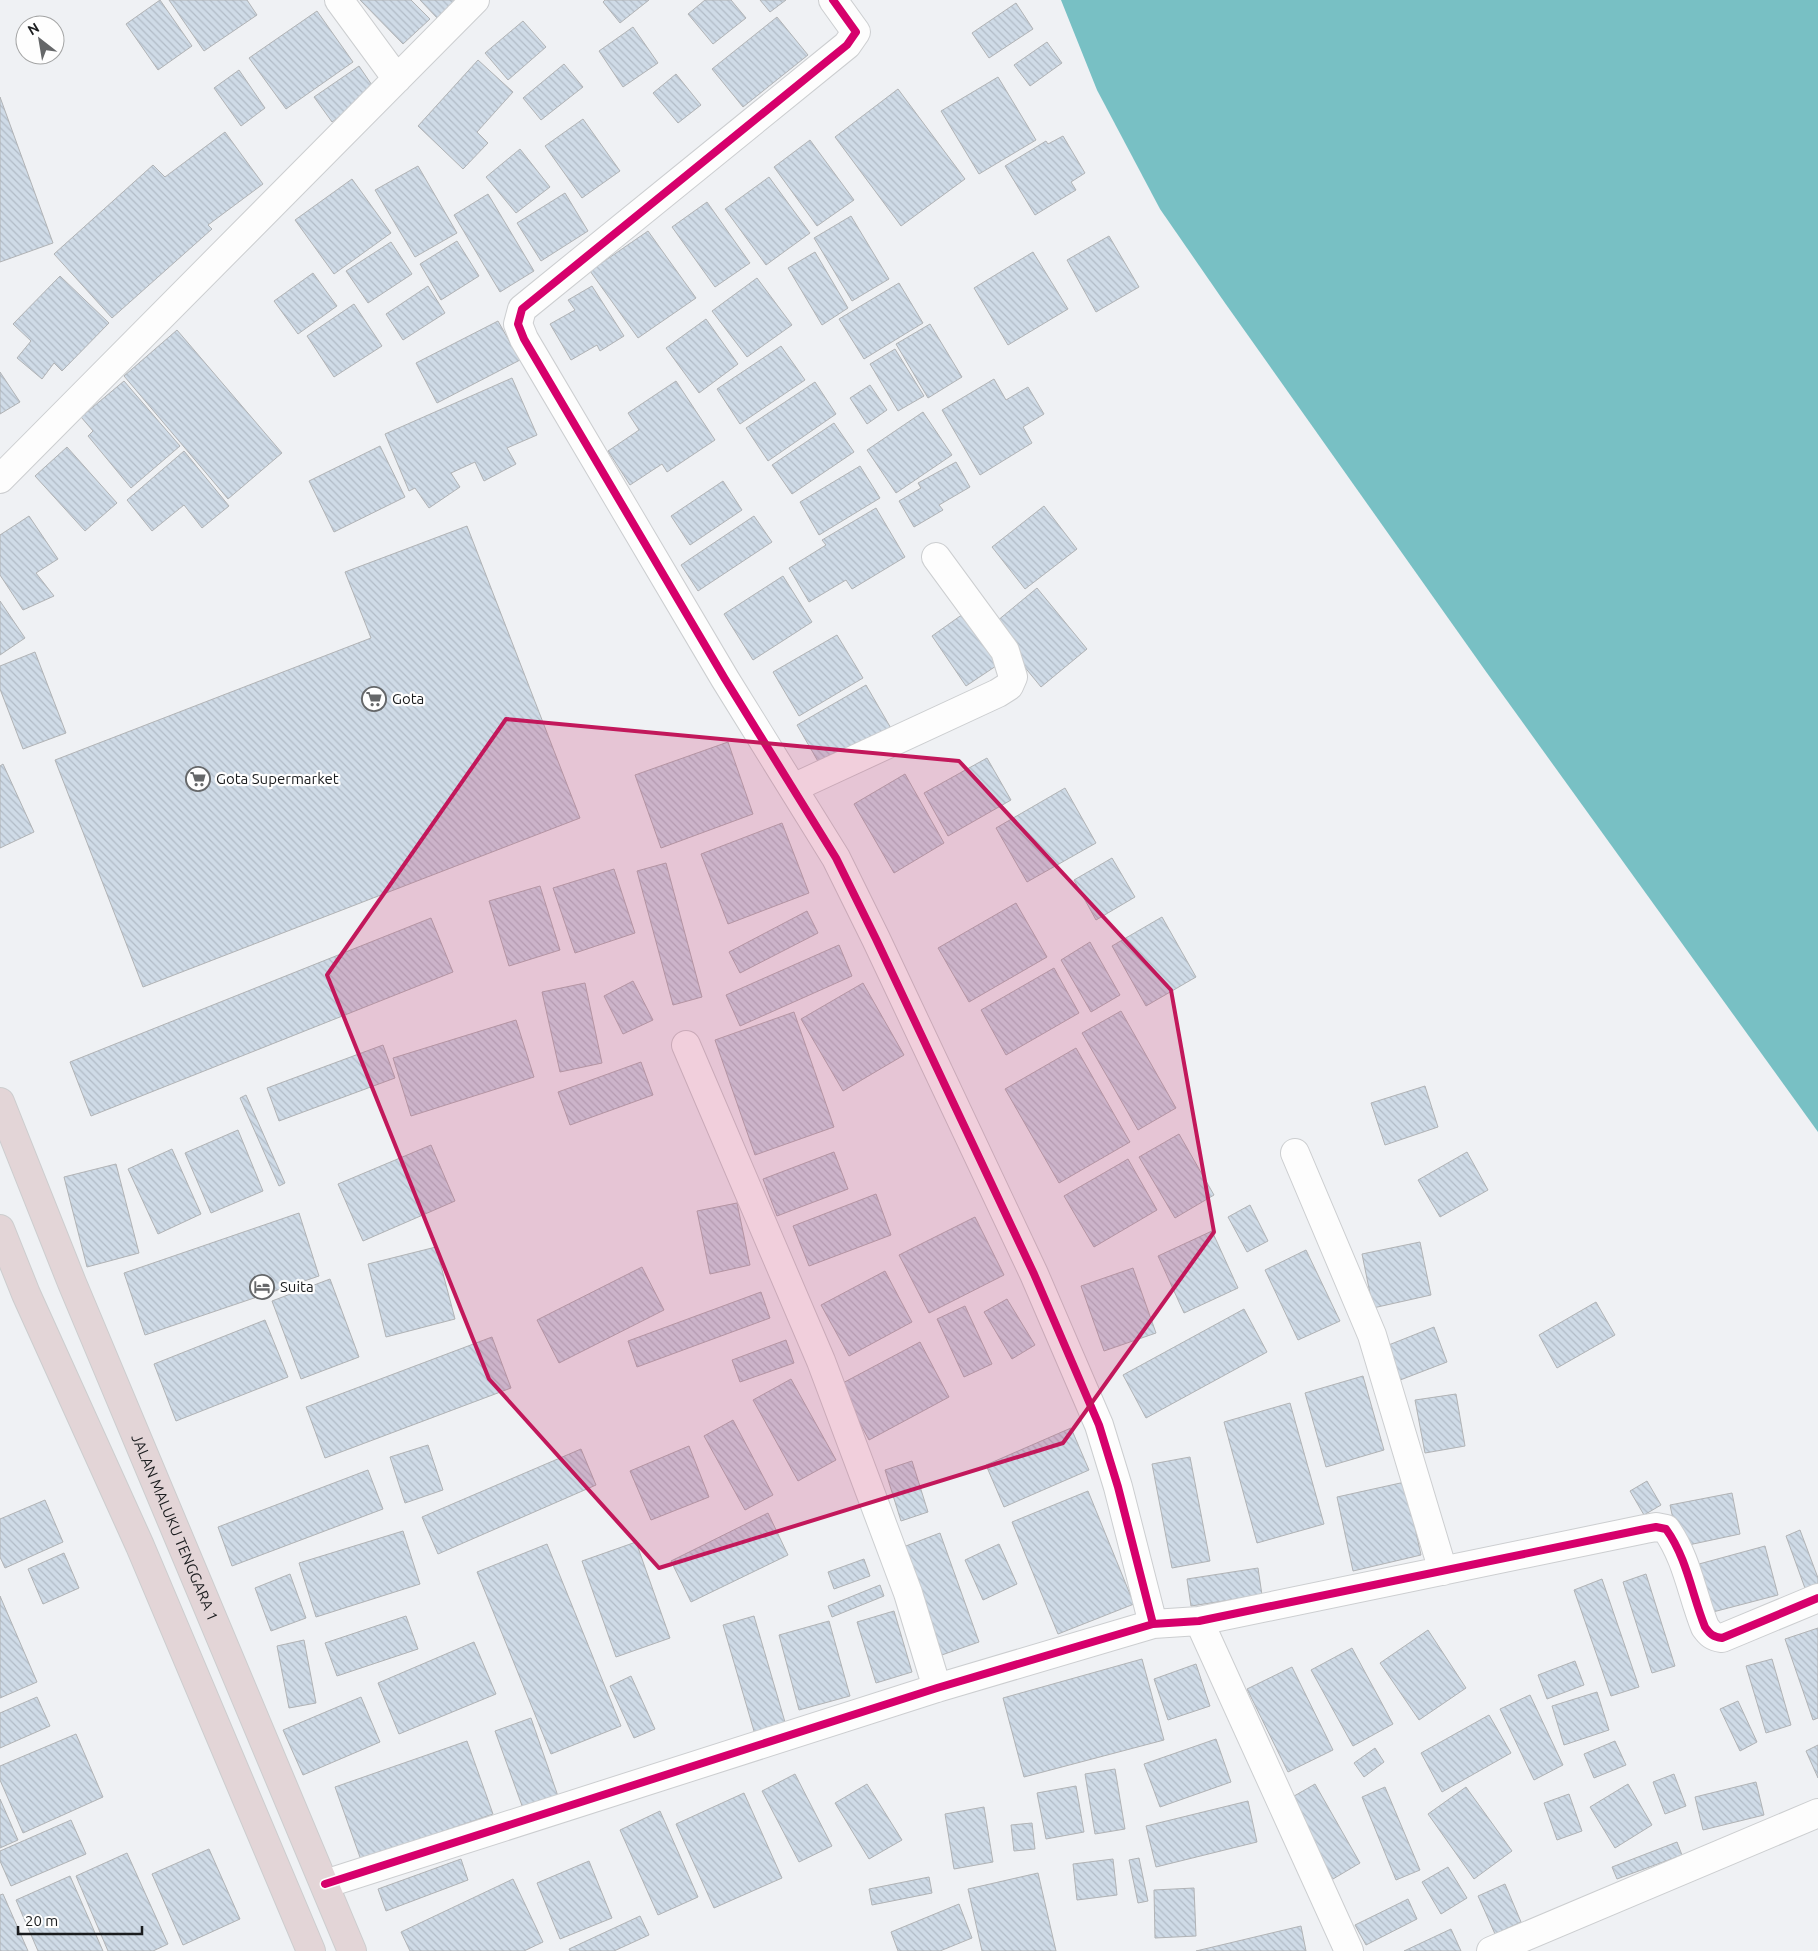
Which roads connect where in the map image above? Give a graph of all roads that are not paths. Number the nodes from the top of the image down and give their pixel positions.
1 (339, 0) edge
2 (475, 0) edge
3 (833, 0) edge
4 (397, 79) junction
5 (0, 479) edge
6 (936, 557) dead end
7 (793, 788) junction
8 (686, 1045) dead end
9 (0, 1102) edge
10 (1295, 1153) dead end
11 (0, 1229) edge
12 (1443, 1571) junction
13 (1818, 1598) edge
14 (1199, 1621) junction
15 (1153, 1624) junction
16 (937, 1688) junction
17 (1818, 1813) edge
18 (325, 1884) junction
19 (311, 1951) edge
20 (352, 1951) edge
21 (1349, 1951) edge
22 (1491, 1951) edge

1 - 4 street
2 - 4 street
3 - 7 street
4 - 5 street
6 - 7 street
7 - 15 street
8 - 16 street
9 - 18 highway, JALAN MALUKU TENGGARA 1
10 - 12 street
11 - 19 highway
12 - 13 street
12 - 14 street
14 - 15 street
14 - 21 street
15 - 16 street
16 - 18 street
17 - 22 street
18 - 20 highway, JALAN MALUKU TENGGARA 1

